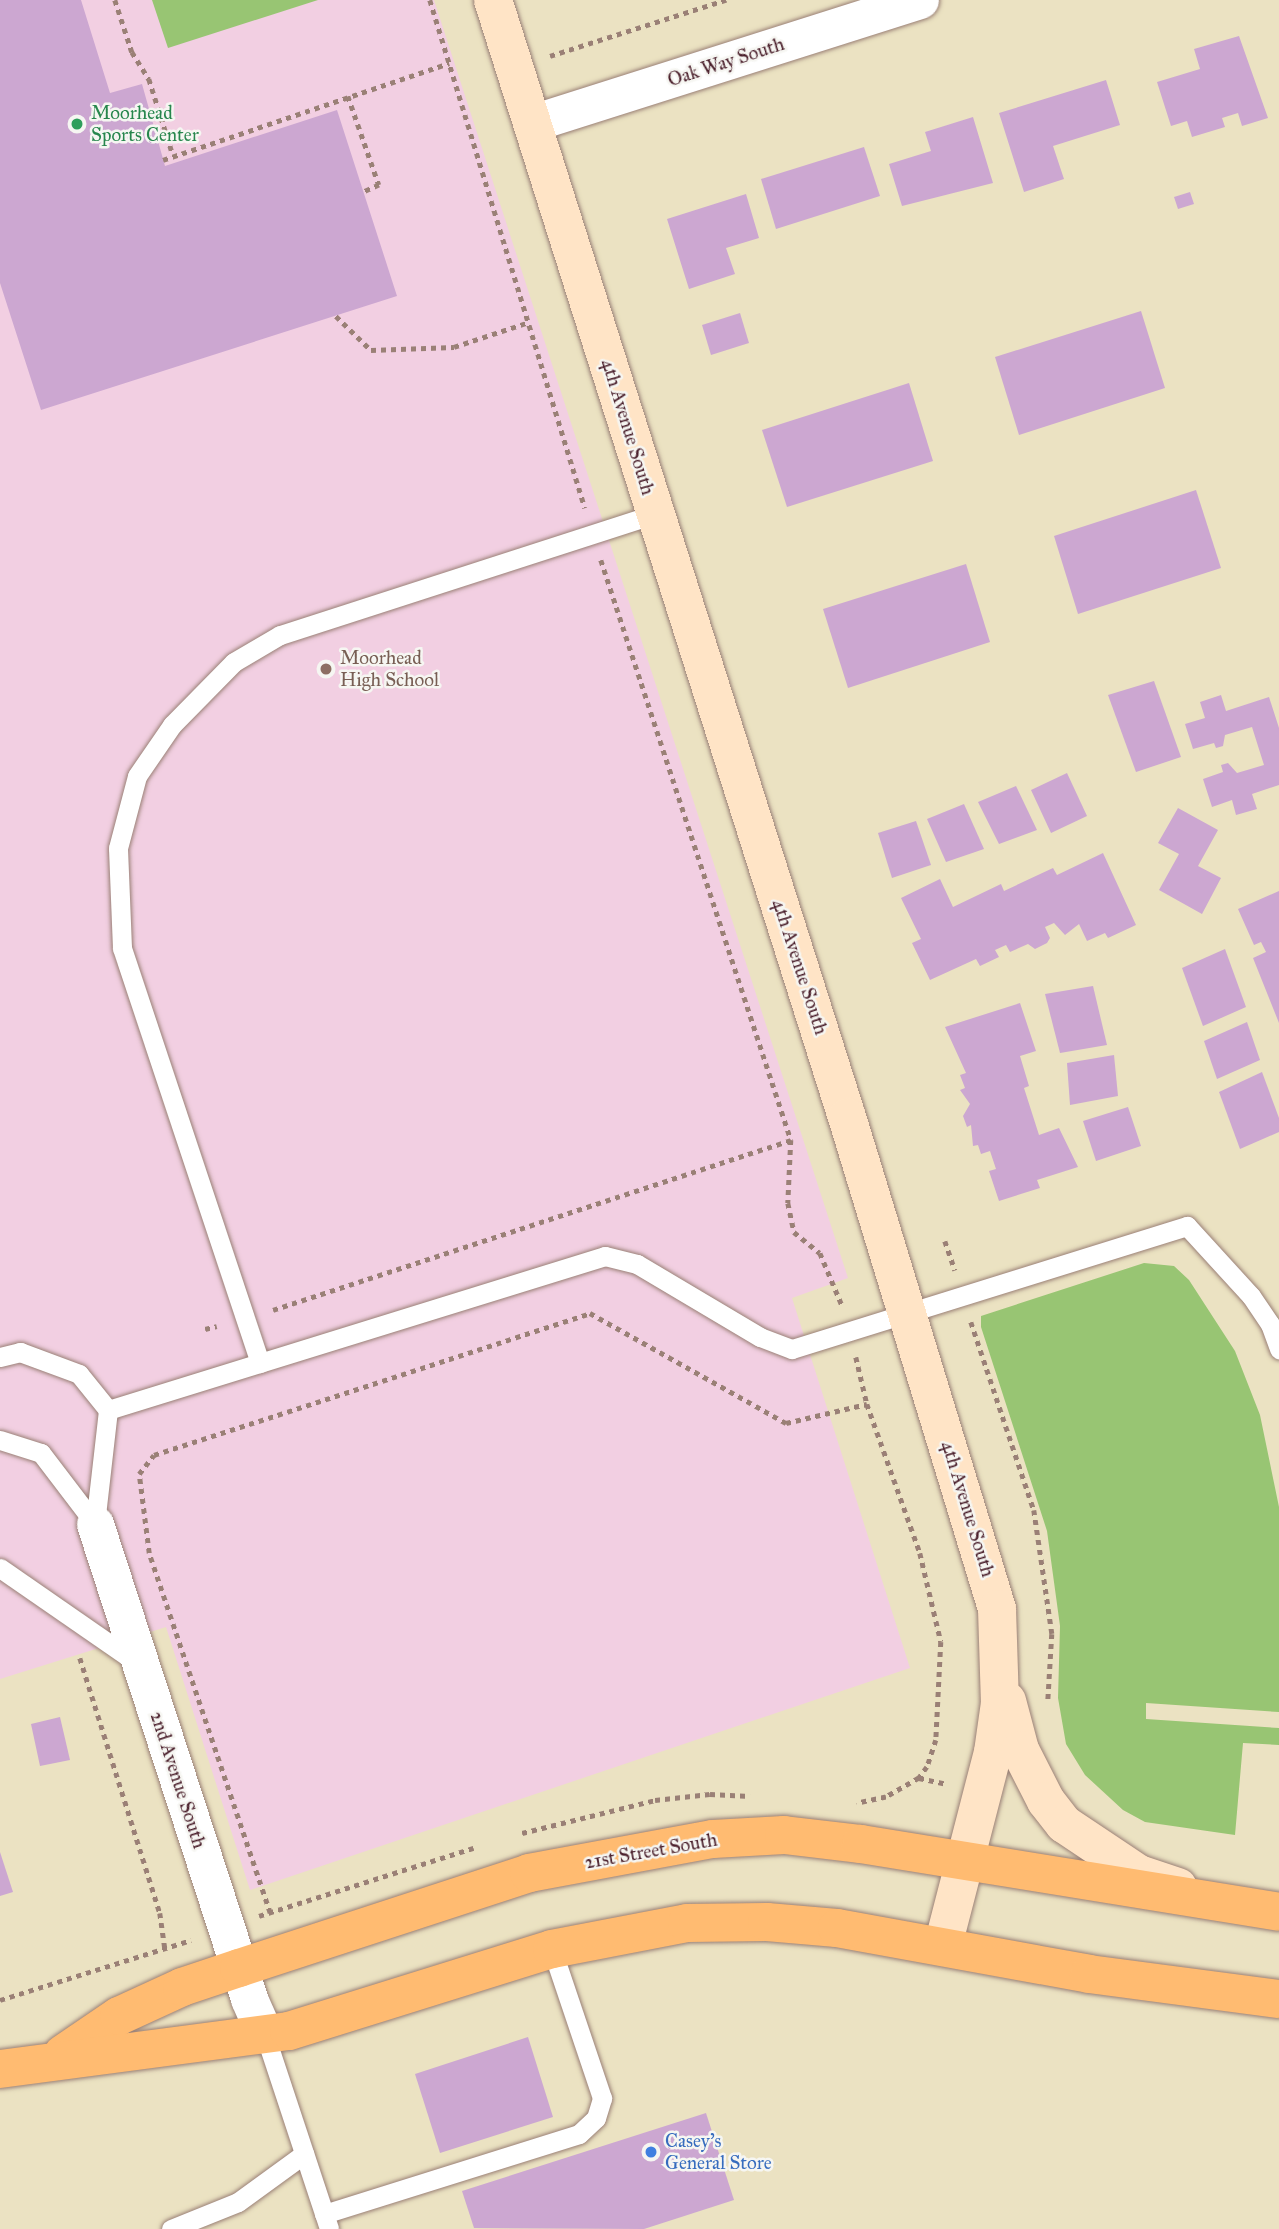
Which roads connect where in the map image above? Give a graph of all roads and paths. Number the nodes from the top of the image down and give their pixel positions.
1 (115, 0) edge
2 (430, 0) edge
3 (493, 0) edge
4 (726, 0) edge
5 (920, 0) edge
6 (545, 58) dead end
7 (449, 63) junction
8 (348, 96) junction
9 (532, 123) junction
10 (173, 155) junction
11 (163, 160) dead end
12 (363, 192) dead end
13 (337, 316) dead end
14 (526, 323) junction
15 (655, 514) junction
16 (593, 534) junction
17 (791, 1140) junction
18 (945, 1241) dead end
19 (963, 1294) junction
20 (908, 1313) junction
21 (246, 1318) junction
22 (205, 1329) dead end
23 (849, 1331) junction
24 (1279, 1349) edge
25 (0, 1357) edge
26 (260, 1363) junction
27 (867, 1404) junction
28 (108, 1410) junction
29 (0, 1440) edge
30 (95, 1524) junction
31 (0, 1567) edge
32 (77, 1648) dead end
33 (1001, 1661) junction
34 (140, 1665) junction
35 (1049, 1716) dead end
36 (757, 1797) dead end
37 (844, 1803) dead end
38 (516, 1835) dead end
39 (478, 1846) dead end
40 (963, 1862) junction
41 (1226, 1904) junction
42 (1279, 1912) edge
43 (270, 1913) junction
44 (226, 1928) junction
45 (943, 1945) junction
46 (165, 1949) junction
47 (552, 1949) junction
48 (239, 1968) junction
49 (1279, 1999) edge
50 (0, 2000) edge
51 (265, 2035) junction
52 (55, 2059) junction
53 (0, 2069) edge
54 (304, 2154) junction
55 (326, 2222) edge
56 (171, 2229) edge

1 - 10 path
2 - 7 path
3 - 9 street, 4th Avenue South
4 - 6 path
5 - 9 street, Oak Way South
7 - 8 path
7 - 14 path
8 - 10 path
8 - 12 path
9 - 15 street, 4th Avenue South
10 - 11 path
13 - 14 path
14 - 16 path
15 - 16 lane
15 - 20 street, 4th Avenue South
16 - 17 path
16 - 21 lane
17 - 21 path
17 - 23 path
18 - 19 path
19 - 20 lane
19 - 24 lane
19 - 35 path
20 - 23 lane
20 - 33 street, 4th Avenue South
21 - 22 path
21 - 26 lane
23 - 26 lane
23 - 27 path
25 - 28 lane
26 - 28 lane
27 - 37 path
27 - 43 path
28 - 30 lane
29 - 30 lane
30 - 34 street, 2nd Avenue South
31 - 34 lane
32 - 46 path
33 - 40 street, 4th Avenue South
33 - 41 street
34 - 44 street, 2nd Avenue South
36 - 38 path
39 - 43 path
40 - 41 main road, 21st Street South
40 - 45 street, 4th Avenue South
40 - 48 main road, 21st Street South
41 - 42 main road, 21st Street South
43 - 44 path
44 - 46 path
44 - 48 street, 2nd Avenue South
45 - 47 main road, 21st Street South
45 - 49 main road, 21st Street South
46 - 50 path
47 - 51 main road, 21st Street South
47 - 55 lane
48 - 51 street, 2nd Avenue South
48 - 52 main road, 21st Street South
51 - 52 main road, 21st Street South
51 - 54 lane
52 - 53 main road, 21st Street South
54 - 55 lane
54 - 56 lane

